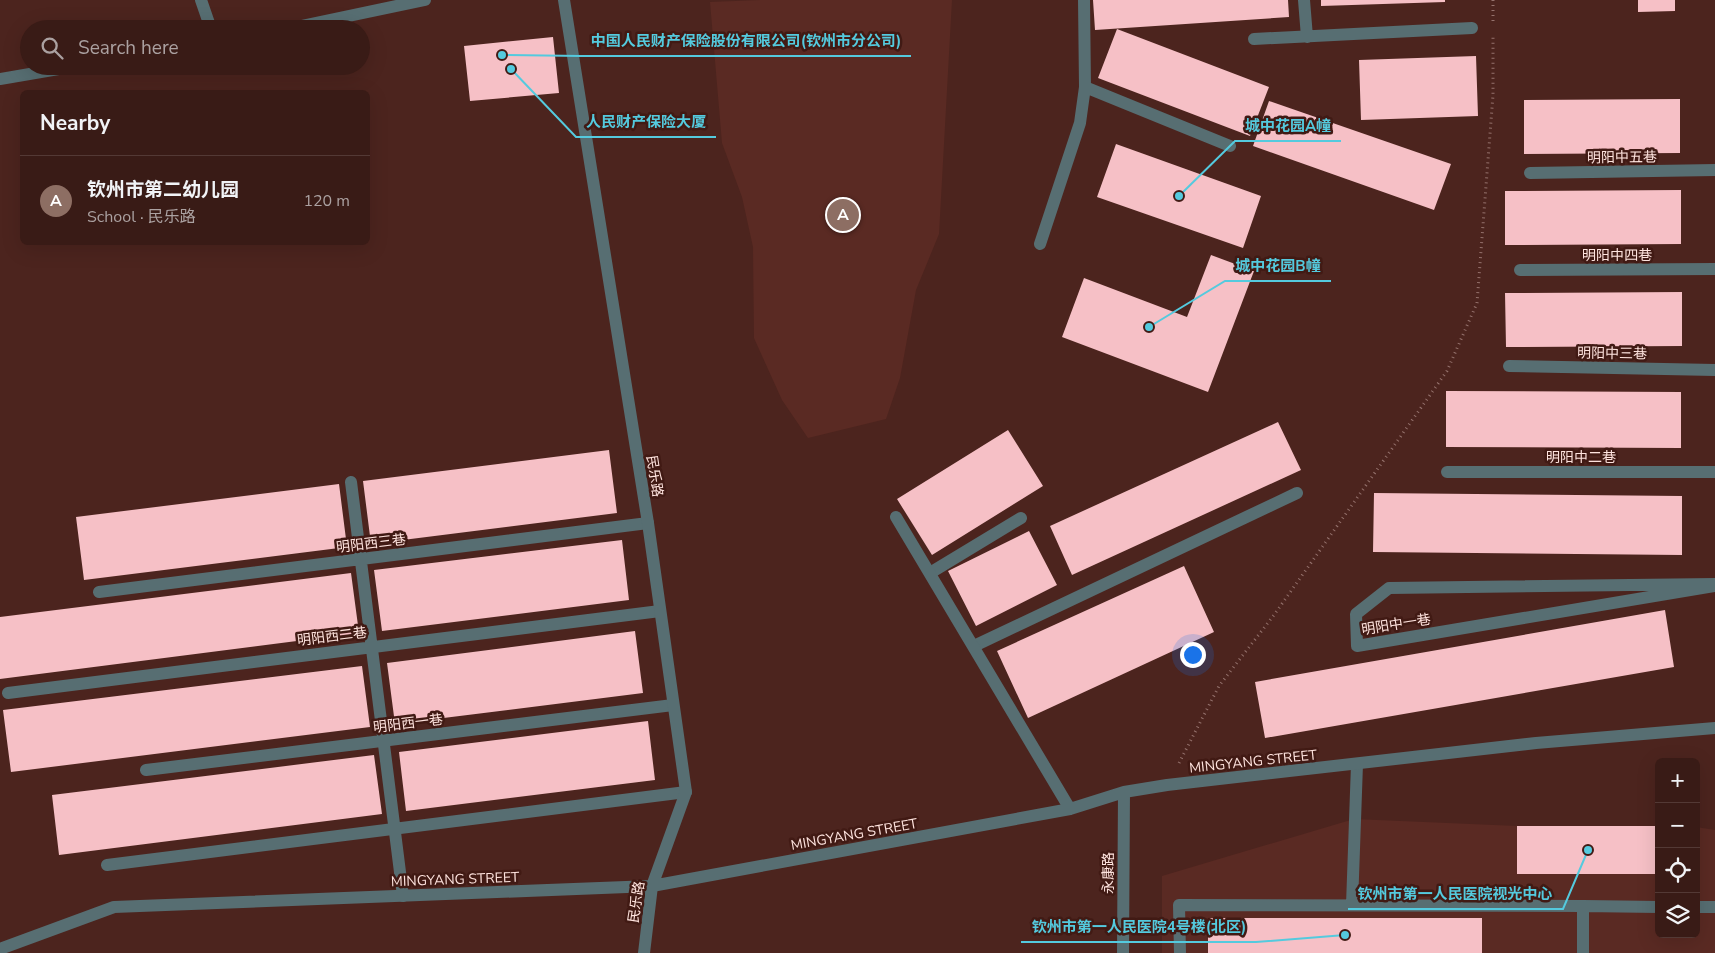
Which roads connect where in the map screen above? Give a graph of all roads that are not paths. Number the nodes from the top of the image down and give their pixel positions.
1 (201, 0) edge
2 (424, 0) edge
3 (564, 0) edge
4 (1084, 0) edge
5 (1304, 0) edge
6 (208, 20) edge
7 (330, 20) edge
8 (1472, 28) dead end
9 (1307, 37) junction
10 (1254, 39) dead end
11 (23, 75) edge
12 (0, 79) edge
13 (1085, 87) junction
14 (1230, 146) dead end
15 (1715, 170) edge
16 (1530, 173) dead end
17 (1040, 244) dead end
18 (1715, 269) edge
19 (1520, 270) dead end
20 (1509, 366) dead end
21 (1715, 370) edge
22 (1447, 472) dead end
23 (1715, 472) edge
24 (351, 482) dead end
25 (1297, 493) dead end
26 (896, 517) dead end
27 (1021, 518) dead end
28 (648, 523) junction
29 (361, 559) junction
30 (930, 573) junction
31 (1715, 585) edge
32 (99, 592) dead end
33 (660, 611) junction
34 (372, 646) junction
35 (974, 646) junction
36 (8, 693) dead end
37 (673, 705) junction
38 (1715, 728) edge
39 (384, 741) junction
40 (1357, 764) junction
41 (146, 770) dead end
42 (686, 792) junction
43 (1124, 792) junction
44 (1070, 810) junction
45 (395, 829) junction
46 (107, 865) dead end
47 (652, 886) junction
48 (403, 896) junction
49 (1352, 905) junction
50 (1583, 906) junction
51 (1655, 906) edge
52 (1700, 907) edge
53 (1715, 907) edge
54 (0, 949) edge
55 (644, 953) edge
56 (1123, 953) edge
57 (1180, 953) edge
58 (1583, 953) edge

1 - 6 street
2 - 7 street
3 - 28 street, 民乐路
4 - 13 street
5 - 9 street
8 - 9 street
9 - 10 street
11 - 12 street
13 - 14 street
13 - 17 street
15 - 16 street, 明阳中五巷
18 - 19 street, 明阳中四巷
20 - 21 street, 明阳中三巷
22 - 23 street, 明阳中二巷
24 - 29 street
25 - 35 street
26 - 30 street
27 - 30 street
28 - 29 street, 明阳西三巷
28 - 33 street, 民乐路
29 - 32 street, 明阳西三巷
29 - 34 street
30 - 35 street
31 - 31 street, 明阳中一巷
33 - 34 street, 明阳西二巷
33 - 37 street, 民乐路
34 - 36 street, 明阳西二巷
34 - 39 street
35 - 44 street
37 - 39 street, 明阳西一巷
37 - 42 street, 民乐路
38 - 40 street, MINGYANG STREET
39 - 41 street, 明阳西一巷
39 - 45 street
40 - 43 street, MINGYANG STREET
40 - 49 street
42 - 45 street
42 - 47 street, 民乐路
43 - 44 street, MINGYANG STREET
43 - 56 street, 永康路
44 - 47 street, MINGYANG STREET
45 - 46 street
45 - 48 street
47 - 48 street, MINGYANG STREET
47 - 55 street, 民乐路
48 - 54 street, MINGYANG STREET
49 - 50 street
49 - 57 street
50 - 51 street
50 - 58 street
52 - 53 street

